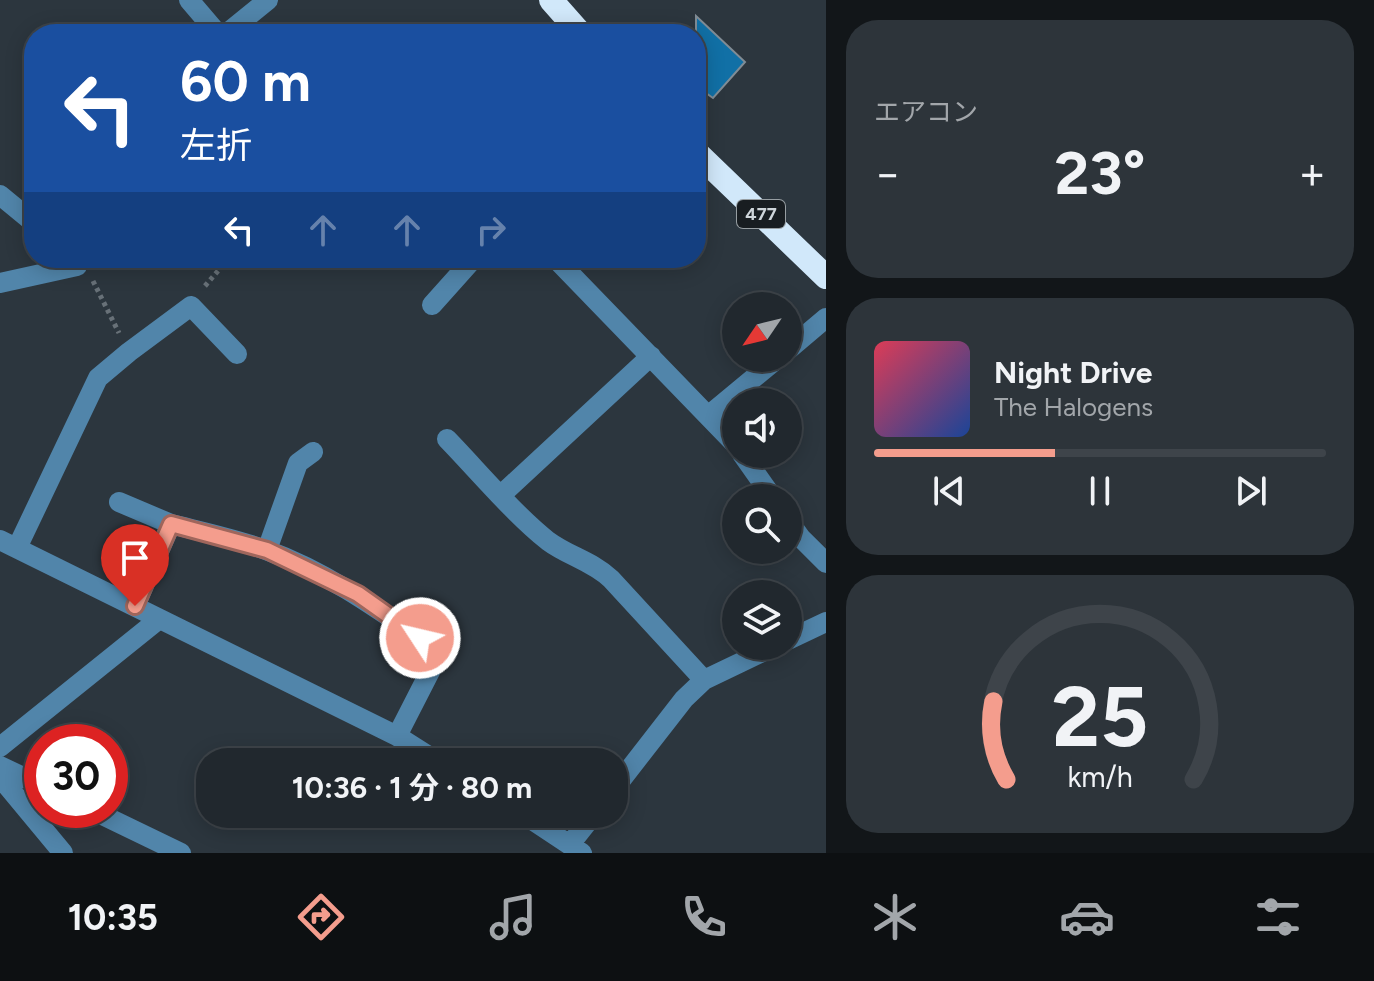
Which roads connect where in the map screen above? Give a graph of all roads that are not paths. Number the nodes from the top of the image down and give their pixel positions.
1 (189, 0) edge
2 (268, 0) edge
3 (551, 0) edge
4 (209, 24) edge
5 (238, 24) edge
6 (572, 24) edge
7 (706, 162) edge
8 (0, 195) edge
9 (24, 207) edge
10 (52, 268) edge
11 (465, 268) edge
12 (564, 268) edge
13 (826, 277) edge
14 (0, 283) edge
15 (432, 305) dead end
16 (826, 318) edge
17 (802, 338) edge
18 (237, 354) dead end
19 (651, 356) junction
20 (761, 372) edge
21 (708, 416) junction
22 (722, 430) edge
23 (447, 439) dead end
24 (313, 452) dead end
25 (501, 495) junction
26 (119, 502) dead end
27 (171, 524) junction
28 (802, 539) edge
29 (8, 544) edge
30 (267, 550) junction
31 (826, 563) edge
32 (135, 606) junction
33 (158, 620) junction
34 (826, 622) edge
35 (802, 633) edge
36 (746, 660) edge
37 (704, 680) junction
38 (397, 736) junction
39 (0, 747) edge
40 (416, 748) edge
41 (0, 766) edge
42 (628, 771) edge
43 (0, 777) edge
44 (24, 777) edge
45 (128, 827) edge
46 (545, 828) edge
47 (587, 828) edge
48 (576, 848) edge
49 (63, 853) edge
50 (181, 853) edge

1 - 4 street
2 - 5 street
3 - 6 highway
7 - 13 highway, 477
8 - 9 street
10 - 14 street
11 - 15 street
12 - 19 street
16 - 17 street
18 - 29 street
19 - 21 street
19 - 25 street
20 - 21 street
21 - 22 street
23 - 25 street
24 - 30 street
25 - 37 street
26 - 27 street
27 - 30 street
27 - 32 street
28 - 31 street
29 - 32 street
30 - 38 street
32 - 33 street
33 - 38 street
33 - 39 street
34 - 35 street
36 - 37 street
37 - 42 street
38 - 40 street
41 - 44 street
43 - 49 street
45 - 50 street
46 - 48 street
47 - 48 street

